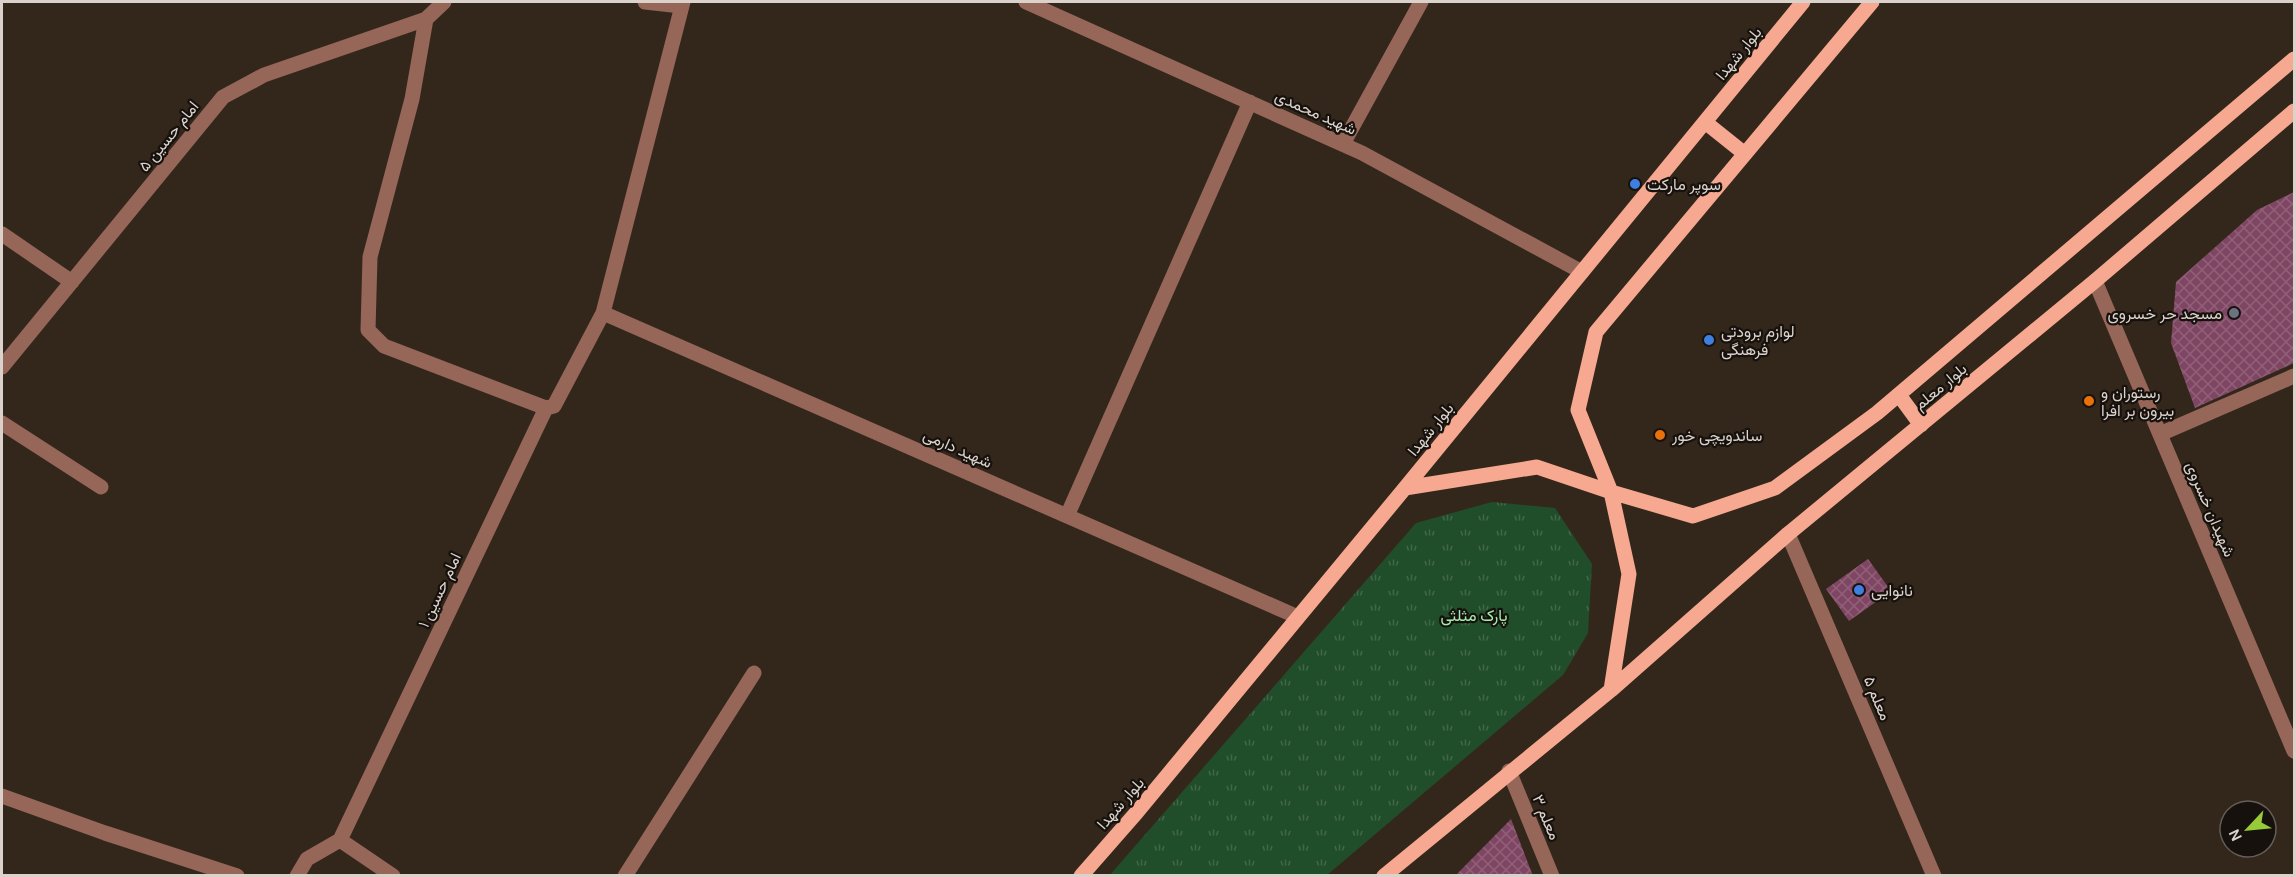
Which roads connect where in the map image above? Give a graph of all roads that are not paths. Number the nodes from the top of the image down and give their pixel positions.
1 (444, 2) edge
2 (645, 2) edge
3 (1026, 2) edge
4 (1421, 2) edge
5 (1803, 2) edge
6 (1872, 2) edge
7 (682, 4) edge
8 (426, 19) junction
9 (2295, 59) edge
10 (1250, 102) junction
11 (2295, 111) edge
12 (1705, 122) junction
13 (1343, 144) junction
14 (1745, 154) junction
15 (2, 234) edge
16 (1582, 272) junction
17 (2095, 281) junction
18 (72, 282) junction
19 (603, 313) junction
20 (2, 367) edge
21 (2295, 376) edge
22 (1899, 394) junction
23 (546, 408) junction
24 (2, 423) edge
25 (1921, 425) junction
26 (2160, 434) junction
27 (101, 487) dead end
28 (1405, 488) junction
29 (1611, 492) junction
30 (1066, 516) junction
31 (1788, 534) junction
32 (1298, 617) junction
33 (754, 673) dead end
34 (1611, 690) junction
35 (2295, 751) edge
36 (1509, 771) junction
37 (2, 796) edge
38 (340, 840) junction
39 (237, 876) edge
40 (297, 876) edge
41 (393, 876) edge
42 (625, 876) edge
43 (1081, 876) edge
44 (1384, 876) edge
45 (1552, 876) edge
46 (1934, 876) edge

1 - 8 street
2 - 7 street
3 - 10 street, شهید محمدی
4 - 13 street
5 - 12 main road, بلوار شهدا
6 - 14 main road
7 - 19 street, امام حسین ۱
8 - 18 street, امام حسین ۵
8 - 23 street
9 - 22 main road, بلوار معلم
10 - 13 street, شهید محمدی
10 - 30 street
11 - 17 main road, بلوار معلم
12 - 14 main road
12 - 16 main road, بلوار شهدا
13 - 16 street, شهید محمدی
14 - 29 main road
15 - 18 street
16 - 28 main road, بلوار شهدا
17 - 25 main road, بلوار معلم
17 - 26 street, شهیدان خسروی
18 - 20 street, امام حسین ۵
19 - 23 street, امام حسین ۱
19 - 30 street, شهید دارمی
21 - 26 street
22 - 25 main road
22 - 29 main road, بلوار معلم
23 - 38 street, امام حسین ۱
24 - 27 street
25 - 31 main road, بلوار معلم
26 - 35 street, شهیدان خسروی
28 - 29 main road, بلوار معلم
28 - 32 main road, بلوار شهدا
29 - 34 main road
30 - 32 street, شهید دارمی
31 - 34 main road, بلوار معلم
31 - 46 street, معلم ۵
32 - 43 main road, بلوار شهدا
33 - 42 street
34 - 36 main road
36 - 44 main road
36 - 45 street, معلم ۳
37 - 39 street
38 - 40 street
38 - 41 street

